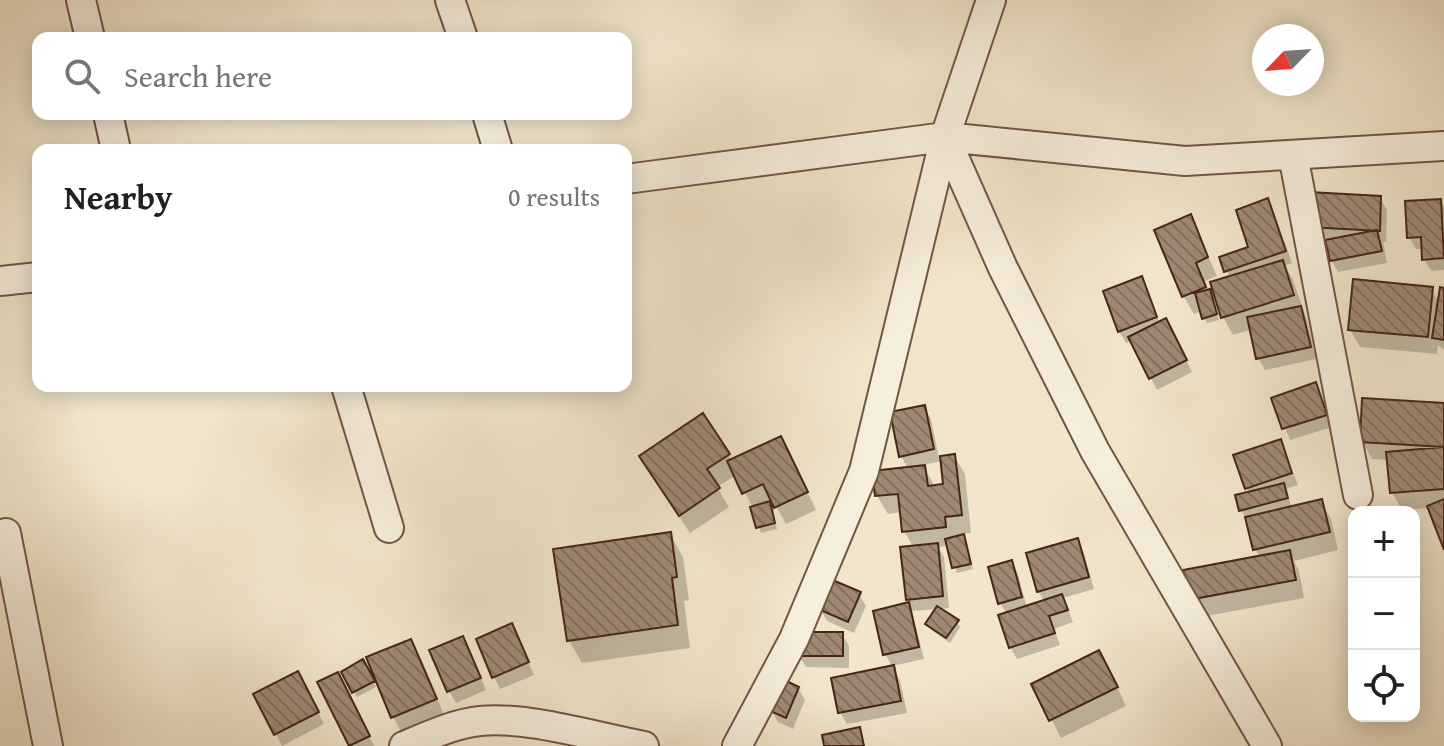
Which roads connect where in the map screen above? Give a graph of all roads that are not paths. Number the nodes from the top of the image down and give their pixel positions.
1 (81, 0) edge
2 (450, 0) edge
3 (991, 0) edge
4 (89, 32) edge
5 (461, 32) edge
6 (109, 120) edge
7 (489, 120) edge
8 (945, 137) junction
9 (115, 144) edge
10 (496, 144) edge
11 (1444, 146) edge
12 (1293, 155) junction
13 (632, 178) edge
14 (32, 278) edge
15 (0, 281) edge
16 (348, 392) edge
17 (1358, 495) dead end
18 (389, 528) dead end
19 (6, 533) dead end
20 (48, 746) edge
21 (404, 746) edge
22 (644, 746) edge
23 (737, 746) edge
24 (1267, 746) edge

1 - 4 street
2 - 5 street
3 - 8 street
6 - 9 street
7 - 10 street
8 - 12 street
8 - 13 street
8 - 23 street
8 - 24 street
11 - 12 street
12 - 17 street
14 - 15 street
16 - 18 street
19 - 20 street
21 - 22 street

